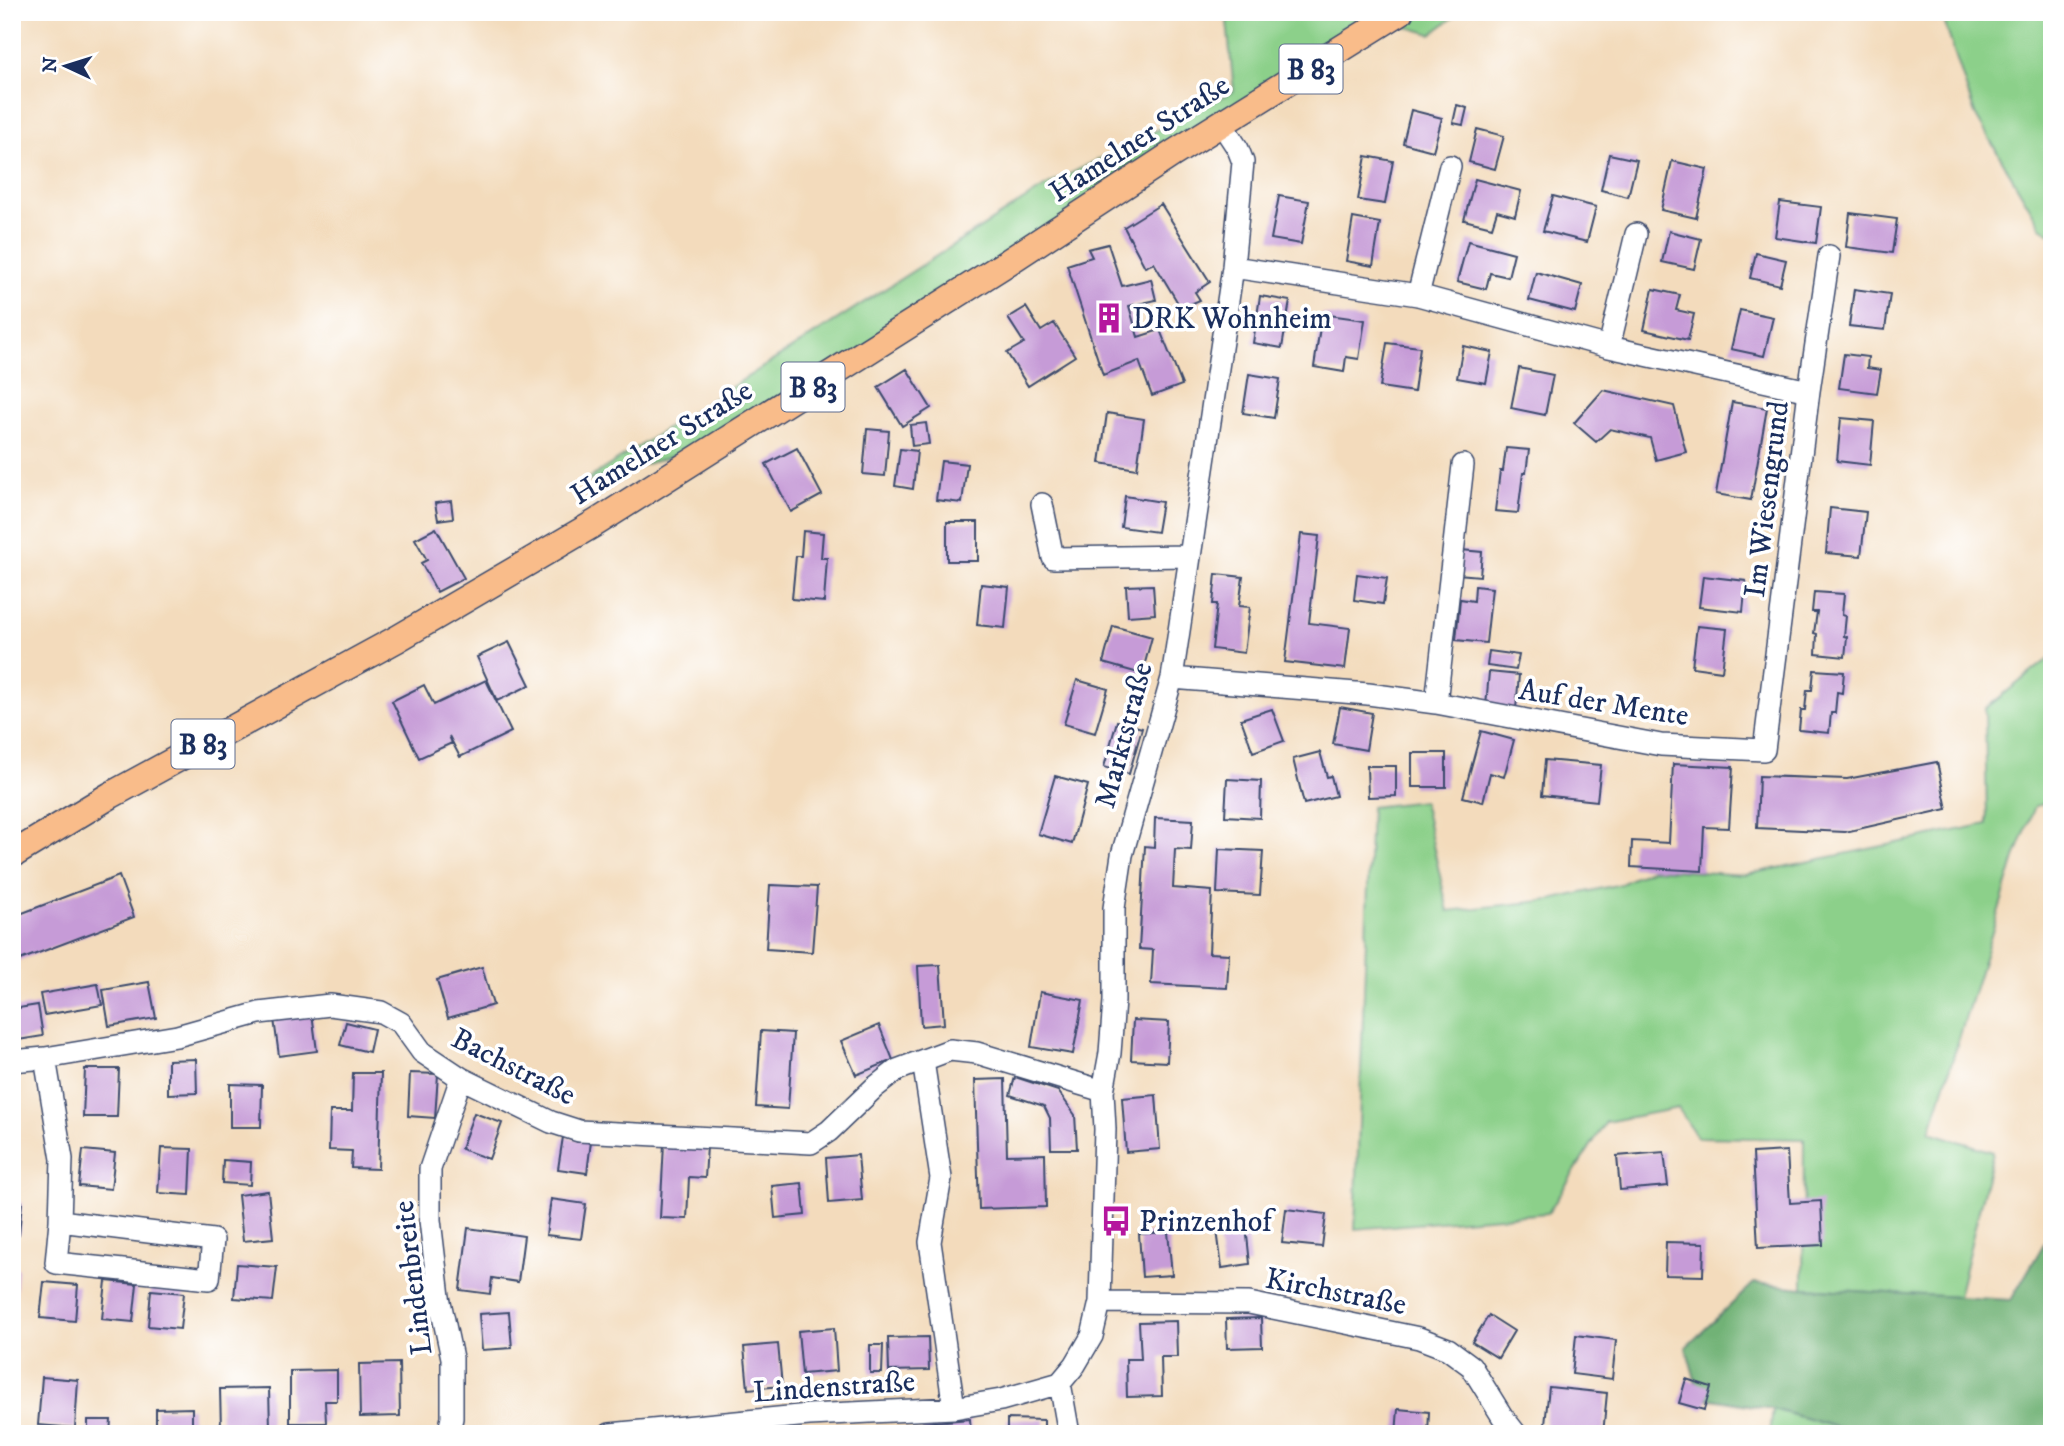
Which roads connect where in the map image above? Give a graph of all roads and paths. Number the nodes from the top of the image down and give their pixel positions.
1 (1400, 12) edge
2 (1221, 123) junction
3 (1450, 166) dead end
4 (1636, 234) dead end
5 (1829, 256) dead end
6 (1233, 267) junction
7 (1418, 295) junction
8 (1609, 346) junction
9 (1809, 391) junction
10 (1463, 464) dead end
11 (1042, 504) dead end
12 (1189, 556) junction
13 (1172, 678) junction
14 (1436, 703) junction
15 (1764, 750) joint
16 (12, 855) edge
17 (45, 1058) junction
18 (12, 1061) edge
19 (923, 1061) junction
20 (461, 1079) junction
21 (1103, 1091) junction
22 (60, 1221) junction
23 (1100, 1302) junction
24 (1060, 1383) junction
25 (954, 1408) junction
26 (448, 1434) edge
27 (610, 1434) edge
28 (1069, 1434) edge
29 (1516, 1434) edge

1 - 2 main road, Hamelner Straße / B 83
2 - 6 street, Marktstraße
2 - 16 main road, Hamelner Straße / B 83
3 - 7 street
4 - 8 street
5 - 9 street, Im Wiesengrund
6 - 7 street
6 - 12 street, Marktstraße
7 - 8 street
8 - 9 street
9 - 15 street, Im Wiesengrund
10 - 14 street
11 - 12 street
12 - 13 street, Marktstraße
13 - 14 street, Auf der Mente
13 - 21 street, Marktstraße
14 - 15 street, Auf der Mente
17 - 18 street, Bachstraße
17 - 20 street, Bachstraße
17 - 22 street
19 - 20 street, Bachstraße
19 - 21 street, Bachstraße
19 - 25 street
20 - 26 street, Lindenbreite
21 - 23 street, Marktstraße
22 - 22 street
23 - 24 street, Marktstraße
23 - 29 street, Kirchstraße
24 - 25 street, Lindenstraße
24 - 28 street
25 - 27 street, Lindenstraße

